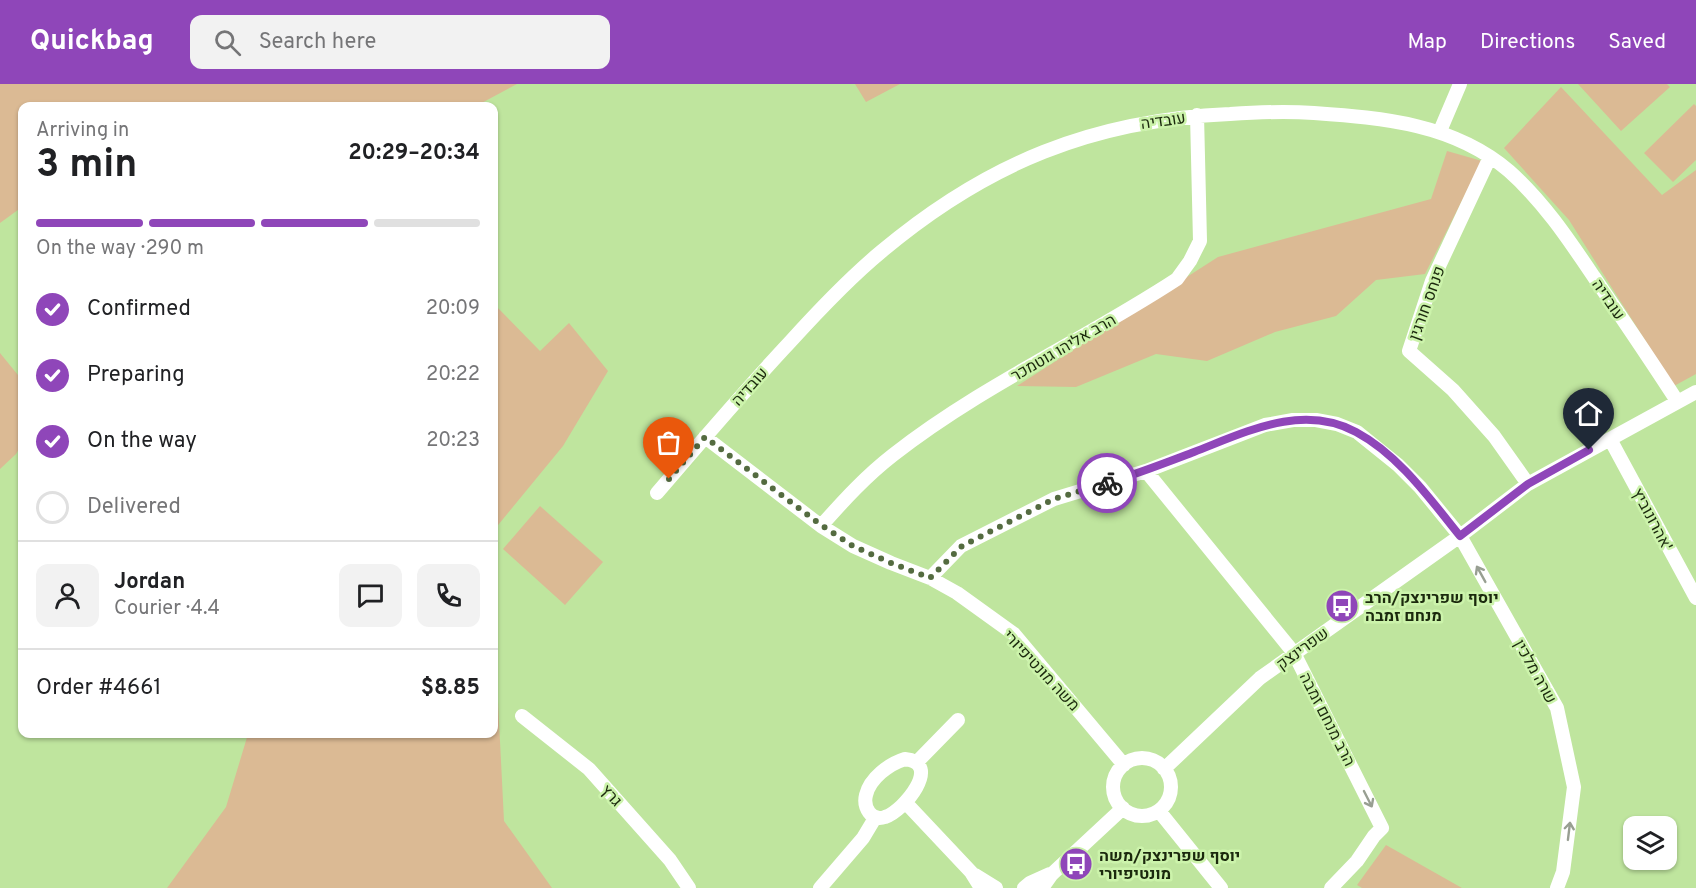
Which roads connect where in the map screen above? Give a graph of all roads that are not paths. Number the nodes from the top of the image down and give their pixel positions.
1 (1460, 84) edge
2 (1197, 115) junction
3 (1440, 131) junction
4 (1490, 157) junction
5 (1696, 392) edge
6 (1677, 401) junction
7 (705, 437) junction
8 (1610, 439) junction
9 (1146, 471) junction
10 (1528, 484) junction
11 (657, 493) dead end
12 (821, 525) junction
13 (1460, 536) junction
14 (930, 578) junction
15 (1696, 598) edge
16 (1294, 653) junction
17 (522, 716) dead end
18 (958, 720) dead end
19 (916, 762) junction
20 (1124, 765) junction
21 (1164, 769) junction
22 (906, 802) junction
23 (1123, 808) junction
24 (1159, 811) junction
25 (875, 818) junction
26 (971, 872) junction
27 (1052, 874) junction
28 (689, 888) edge
29 (820, 888) edge
30 (981, 888) edge
31 (996, 888) edge
32 (1024, 888) edge
33 (1042, 888) edge
34 (1221, 888) edge
35 (1331, 888) edge
36 (1557, 888) edge

1 - 3 street
2 - 3 street, עובדיה
2 - 7 street, עובדיה
2 - 12 street, הרב אליהו גוטמכר
3 - 4 street, עובדיה
4 - 6 street, עובדיה
4 - 10 street, פנחס חורגין
5 - 6 street, שפרינצק
6 - 8 street, שפרינצק
7 - 11 street, עובדיה
7 - 12 street, משה מונטיפיורי
8 - 10 street, שפרינצק
8 - 15 street, אהרונוביץ'
9 - 13 street, שרה מלכין
9 - 14 street, שרה מלכין
9 - 16 street, הרב מנחם זמבה
10 - 13 street, שפרינצק
12 - 14 street, משה מונטיפיורי
13 - 16 street, שפרינצק
36 -> 13 street, שרה מלכין
14 - 20 street, משה מונטיפיורי
16 - 21 street, שפרינצק
16 -> 35 street, הרב מנחם זמבה
17 - 28 street, גרץ
18 - 19 street
19 - 22 street
19 - 25 street
20 - 21 street
20 - 23 street
21 - 24 street
22 - 25 street
22 - 26 street
23 - 24 street
23 - 27 street
24 - 34 street
25 - 29 street
26 - 30 street
26 - 31 street
27 - 32 street
27 - 33 street

